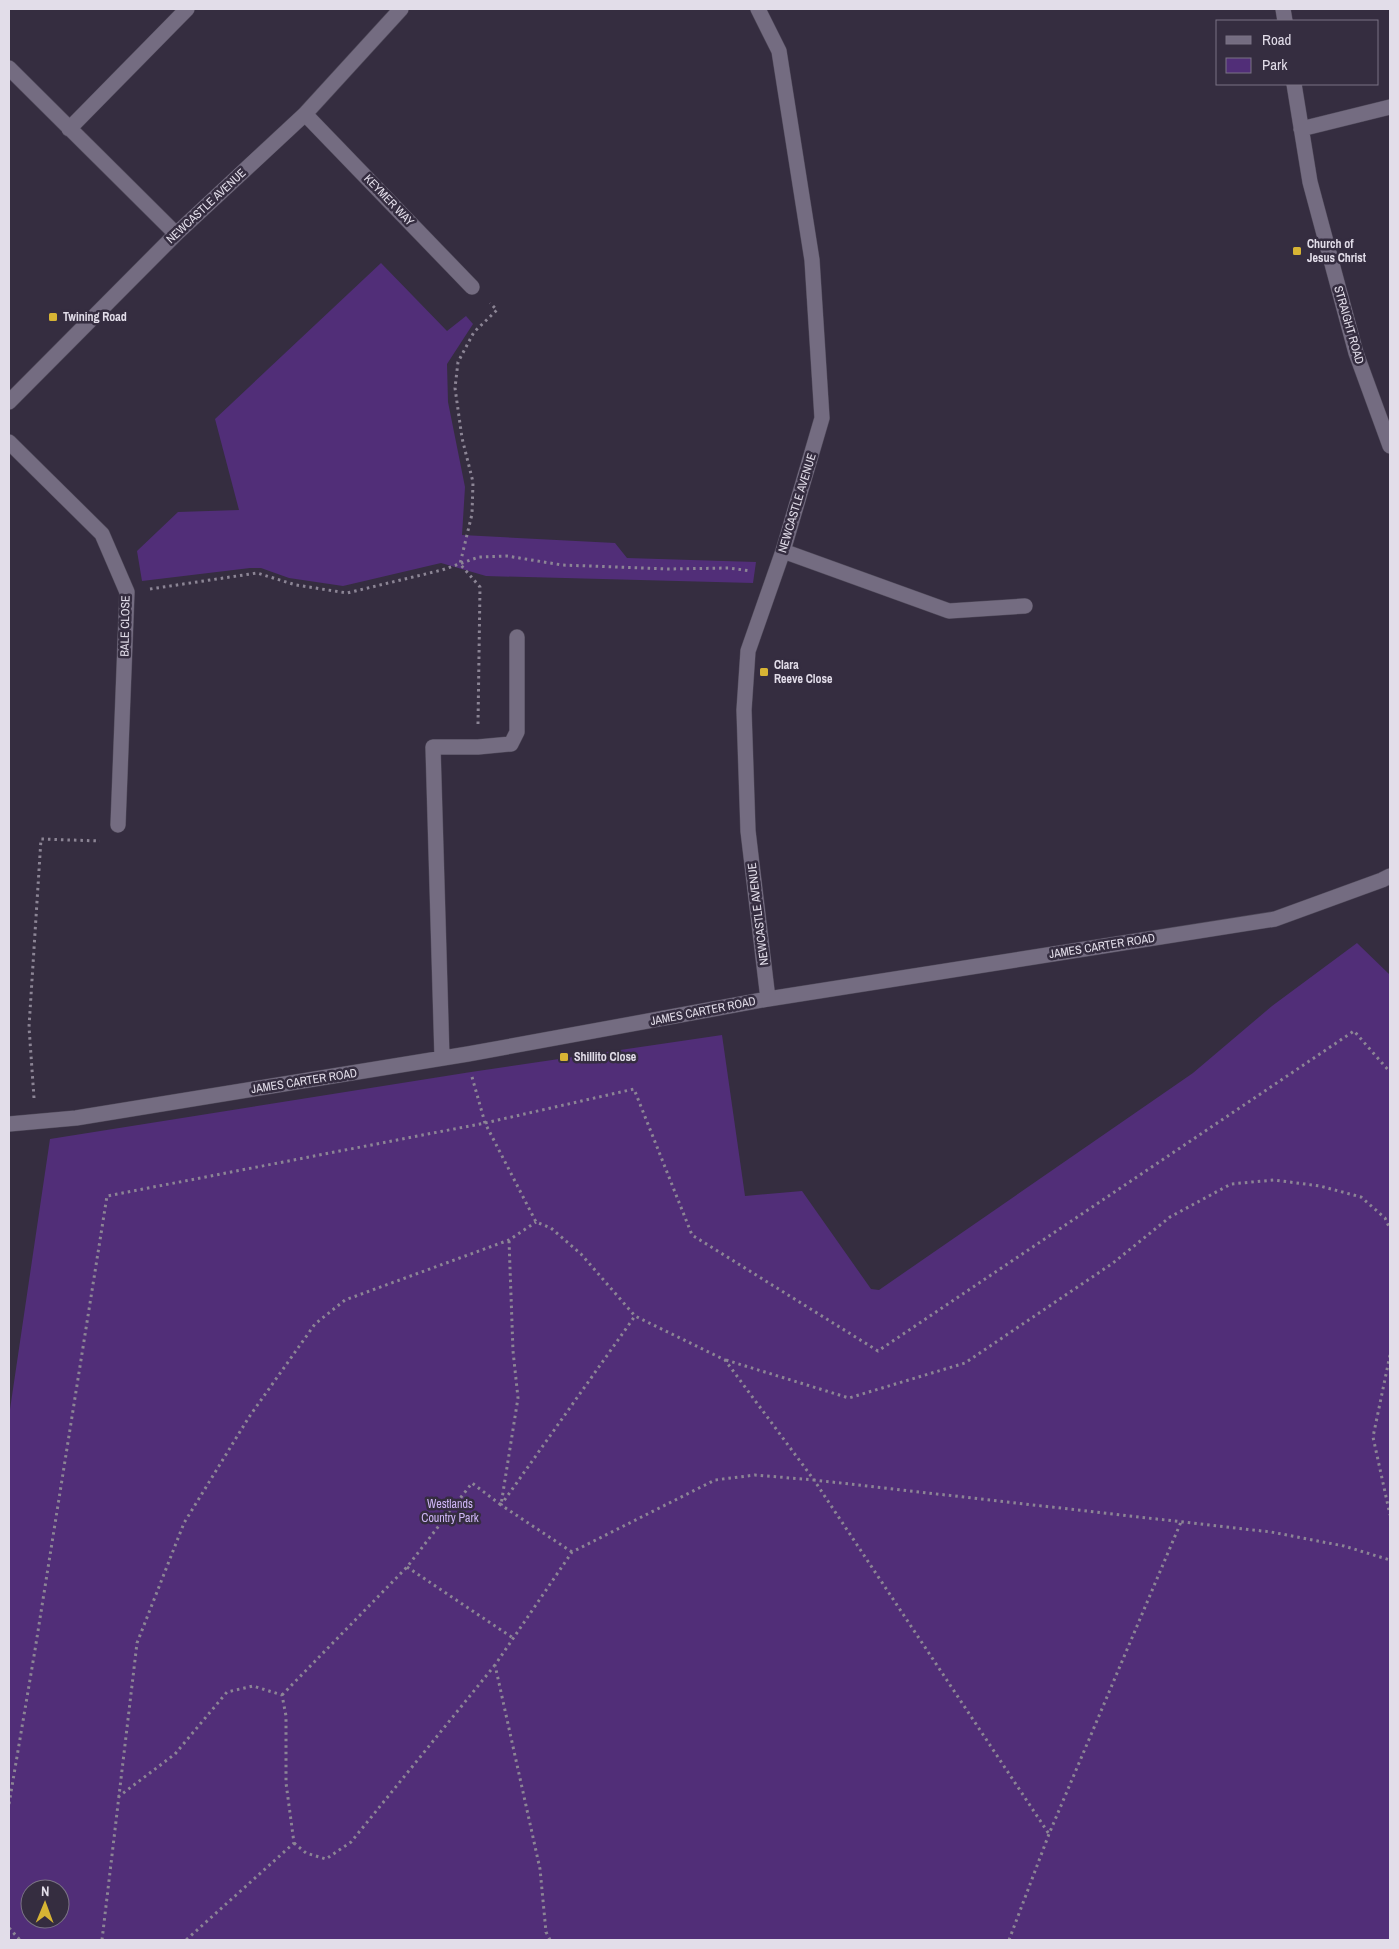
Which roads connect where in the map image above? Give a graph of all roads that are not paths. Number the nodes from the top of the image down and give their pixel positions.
1 (187, 9) edge
2 (401, 9) edge
3 (758, 9) edge
4 (9, 68) edge
5 (1294, 85) edge
6 (1390, 107) edge
7 (305, 114) junction
8 (68, 129) junction
9 (1302, 129) junction
10 (176, 234) junction
11 (472, 286) road end
12 (9, 402) edge
13 (9, 442) edge
14 (1390, 446) edge
15 (782, 551) junction
16 (1025, 606) dead end
17 (517, 637) dead end
18 (118, 825) road end
19 (1390, 876) edge
20 (768, 999) junction
21 (442, 1058) junction
22 (9, 1124) edge

1 - 8 street
2 - 7 street, NEWCASTLE AVENUE
3 - 15 street, NEWCASTLE AVENUE
4 - 8 street
5 - 9 street, STRAIGHT ROAD
6 - 9 street
7 - 10 street, NEWCASTLE AVENUE
7 - 11 street, KEYMER WAY
8 - 10 street
9 - 14 street, STRAIGHT ROAD
10 - 12 street, NEWCASTLE AVENUE
13 - 18 street, BALE CLOSE
15 - 16 street
15 - 20 street, NEWCASTLE AVENUE
17 - 21 street
19 - 20 street, JAMES CARTER ROAD
20 - 21 street, JAMES CARTER ROAD
21 - 22 street, JAMES CARTER ROAD

